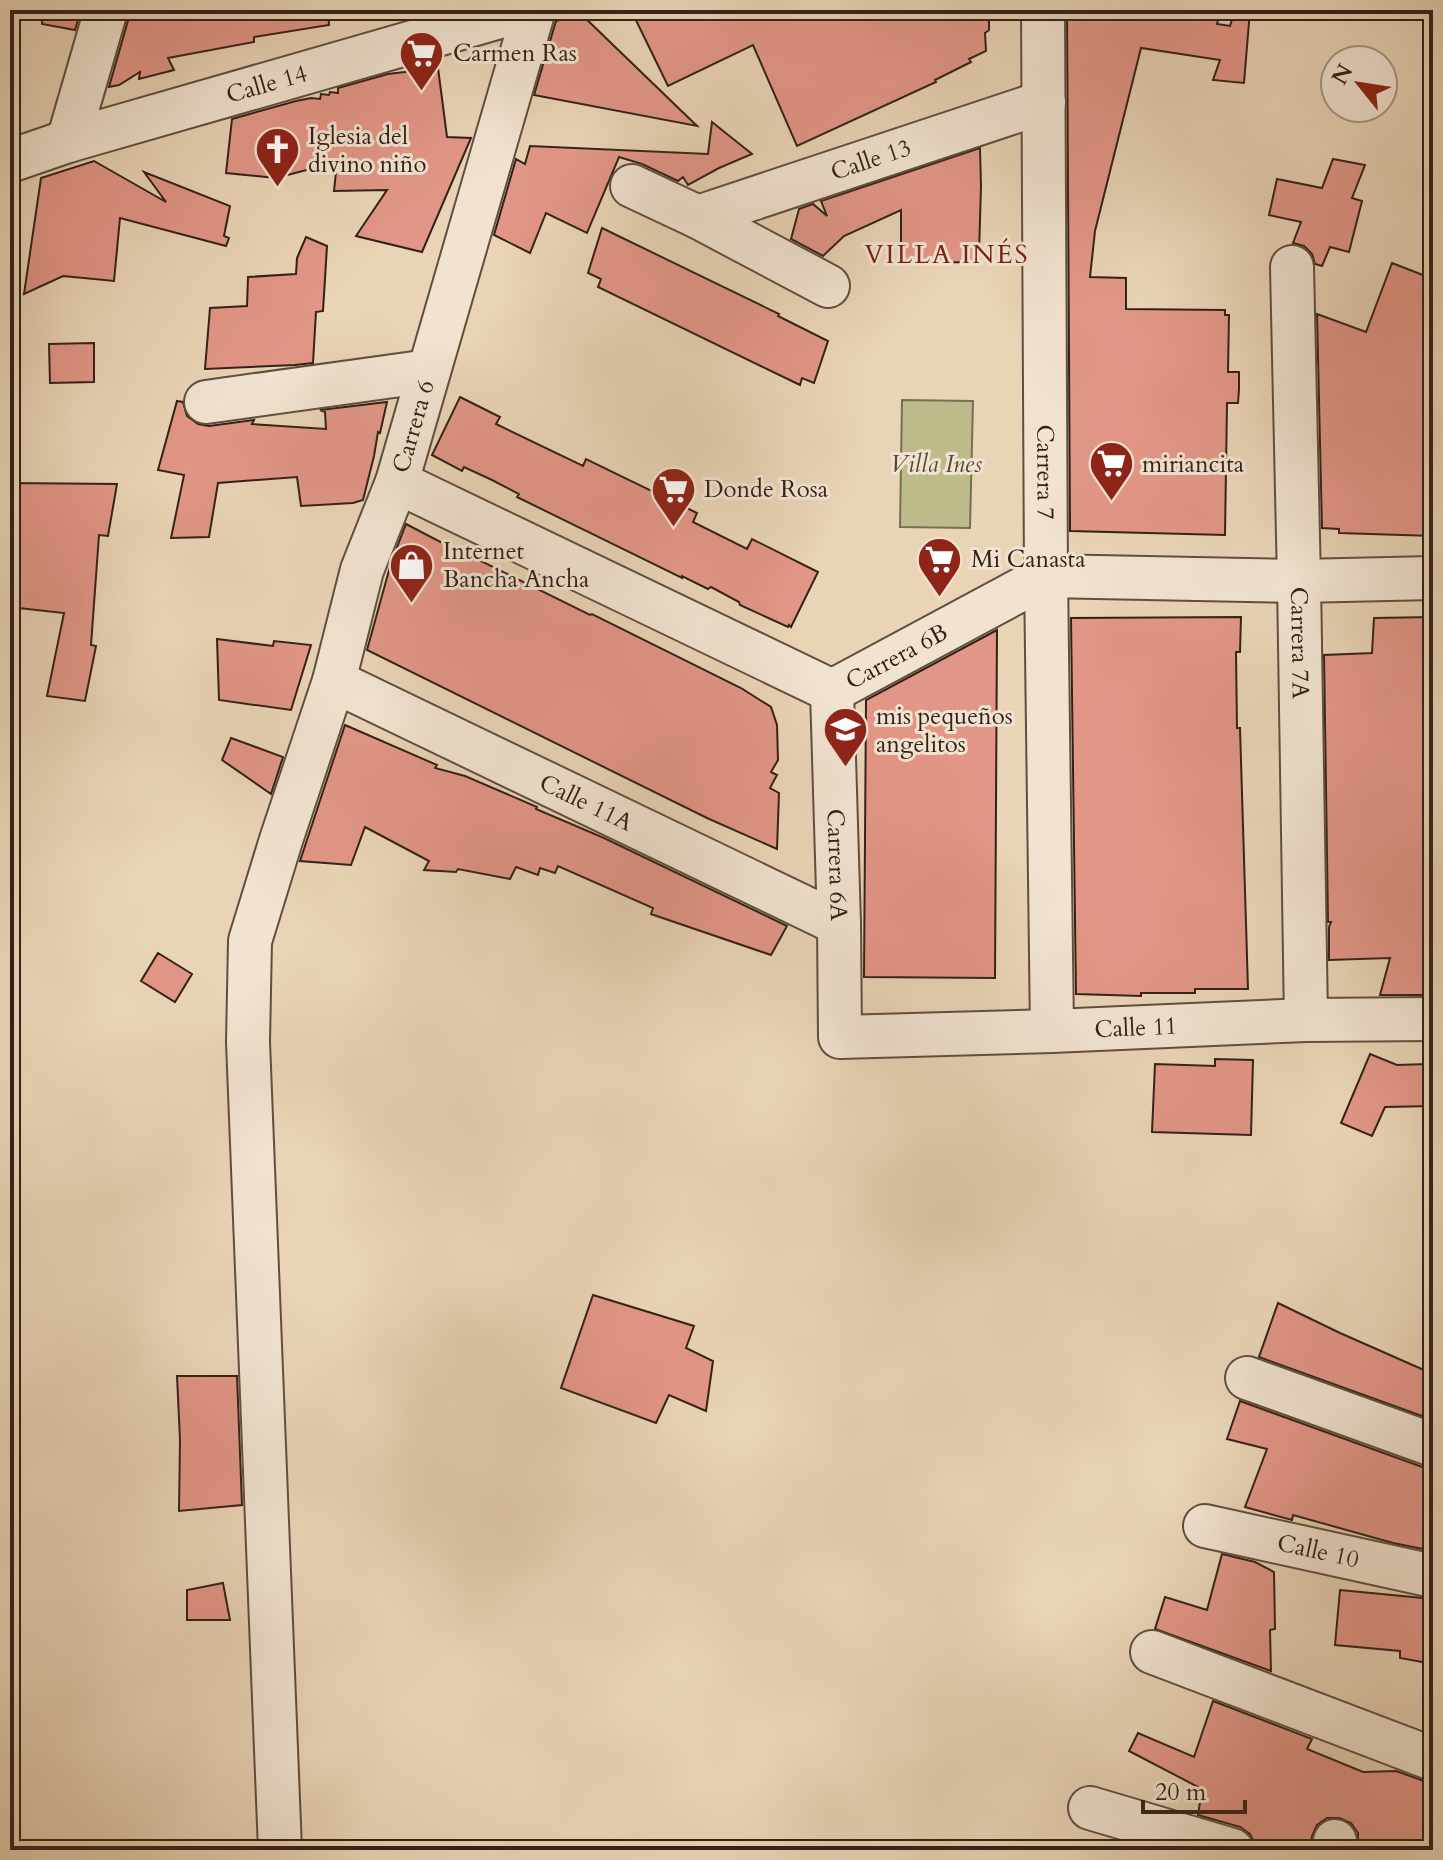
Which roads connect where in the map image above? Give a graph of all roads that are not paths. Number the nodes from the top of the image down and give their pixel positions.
1 (106, 10) edge
2 (524, 10) edge
3 (534, 10) edge
4 (1043, 10) edge
5 (1044, 102) junction
6 (68, 141) junction
7 (10, 161) edge
8 (632, 186) dead end
9 (698, 217) junction
10 (1292, 267) dead end
11 (828, 286) dead end
12 (429, 371) junction
13 (206, 402) dead end
14 (397, 482) junction
15 (1046, 576) junction
16 (1433, 578) edge
17 (1299, 581) junction
18 (334, 681) junction
19 (832, 691) junction
20 (839, 924) junction
21 (1433, 1019) edge
22 (1306, 1020) junction
23 (1052, 1031) junction
24 (840, 1037) joint
25 (1247, 1378) dead end
26 (1433, 1445) edge
27 (1205, 1526) dead end
28 (1433, 1576) edge
29 (1152, 1652) dead end
30 (1433, 1759) edge
31 (1090, 1808) dead end
32 (280, 1850) edge
33 (1232, 1850) edge

1 - 6 street
2 - 6 street, Calle 14
3 - 12 street, Carrera 6
4 - 5 street, Carrera 7
5 - 9 street, Calle 13
5 - 15 street, Carrera 7
6 - 7 street, Calle 14
8 - 9 street
9 - 11 street
10 - 17 street, Carrera 7A
12 - 13 street
12 - 14 street, Carrera 6
14 - 18 street, Carrera 6
14 - 19 street, Carrera 6B
15 - 17 street, Carrera 6B
15 - 19 street, Carrera 6B
15 - 23 street, Carrera 7
16 - 17 street, Carrera 6B
17 - 22 street, Carrera 7A
18 - 20 street, Calle 11A
18 - 32 street, Carrera 6
19 - 20 street, Carrera 6A
20 - 24 street, Carrera 6A
21 - 22 street, Calle 11
22 - 23 street, Calle 11
23 - 24 street, Calle 11
25 - 26 street
27 - 28 street, Calle 10
29 - 30 street
31 - 33 street

